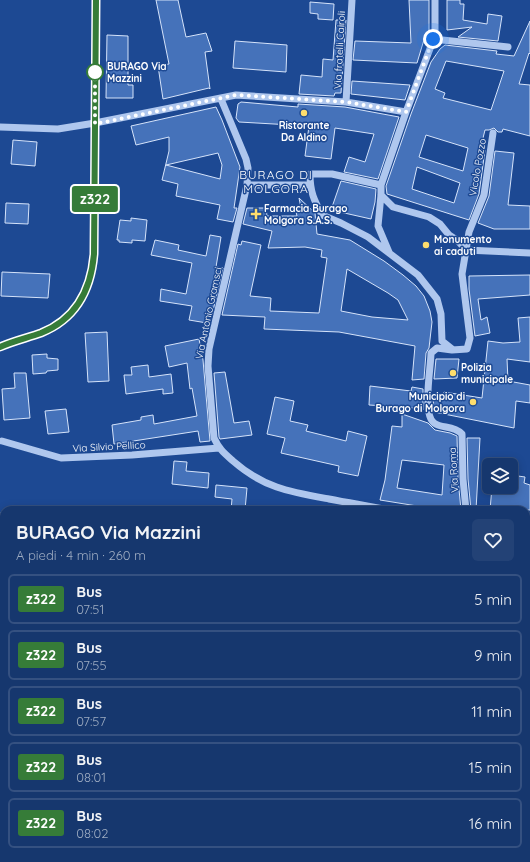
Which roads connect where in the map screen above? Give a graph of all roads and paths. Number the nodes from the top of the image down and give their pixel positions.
1 (96, 0) edge
2 (352, 0) edge
3 (435, 0) edge
4 (433, 39) junction
5 (508, 47) dead end
6 (221, 99) junction
7 (346, 102) junction
8 (406, 112) junction
9 (95, 124) junction
10 (0, 127) edge
11 (493, 133) dead end
12 (247, 185) junction
13 (310, 185) junction
14 (381, 185) junction
15 (381, 195) junction
16 (466, 250) junction
17 (389, 252) junction
18 (530, 253) edge
19 (2, 345) edge
20 (452, 350) junction
21 (2, 441) dead end
22 (219, 448) junction
23 (367, 506) edge
24 (466, 506) edge

1 - 9 street
2 - 7 street, Via fratelli Cairoli
3 - 4 street
4 - 5 street
4 - 8 street
6 - 7 street
6 - 9 street
6 - 12 street, Via Antonio Gramsci
7 - 8 street
8 - 14 street
9 - 10 street
9 - 19 street
11 - 16 street, Vicolo Pozzo
12 - 13 street
12 - 22 street, Via Antonio Gramsci
13 - 14 street
13 - 17 street
14 - 15 street
15 - 16 street
15 - 17 street
16 - 18 street
16 - 20 street, Vicolo Pozzo
17 - 20 street
20 - 24 street, Via Roma
21 - 22 street, Via Silvio Pellico
22 - 23 street

